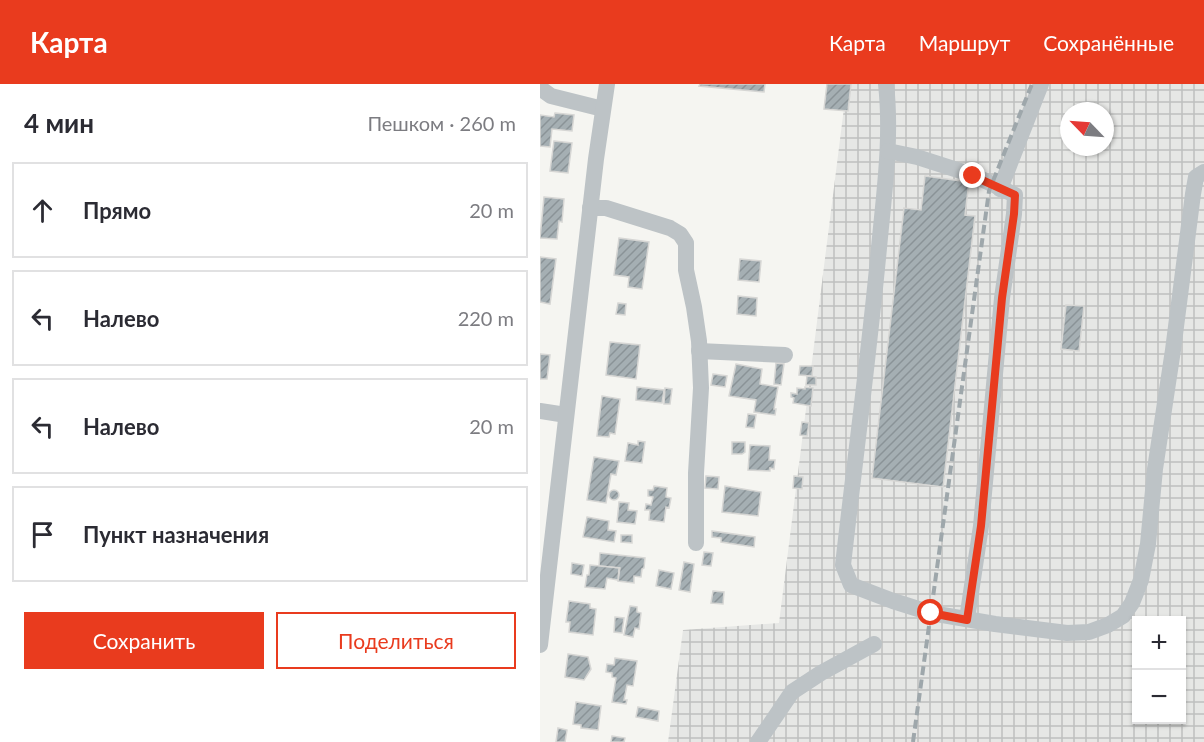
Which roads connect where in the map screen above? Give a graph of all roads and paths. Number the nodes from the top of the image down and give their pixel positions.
1 (607, 84) edge
2 (886, 84) edge
3 (1041, 84) edge
4 (540, 88) edge
5 (603, 109) junction
6 (888, 151) junction
7 (1204, 172) edge
8 (1000, 189) junction
9 (590, 208) junction
10 (699, 351) junction
11 (785, 355) dead end
12 (540, 411) edge
13 (566, 415) junction
14 (696, 543) dead end
15 (543, 598) edge
16 (967, 620) junction
17 (874, 644) dead end
18 (540, 645) edge
19 (758, 742) edge

1 - 5 street
2 - 6 street
3 - 8 street
4 - 5 street
5 - 9 street
6 - 8 street
6 - 16 street
7 - 16 street
8 - 16 street
9 - 10 street
9 - 13 street
10 - 11 street
10 - 14 street
12 - 13 street
13 - 15 street
15 - 18 street
17 - 19 street

